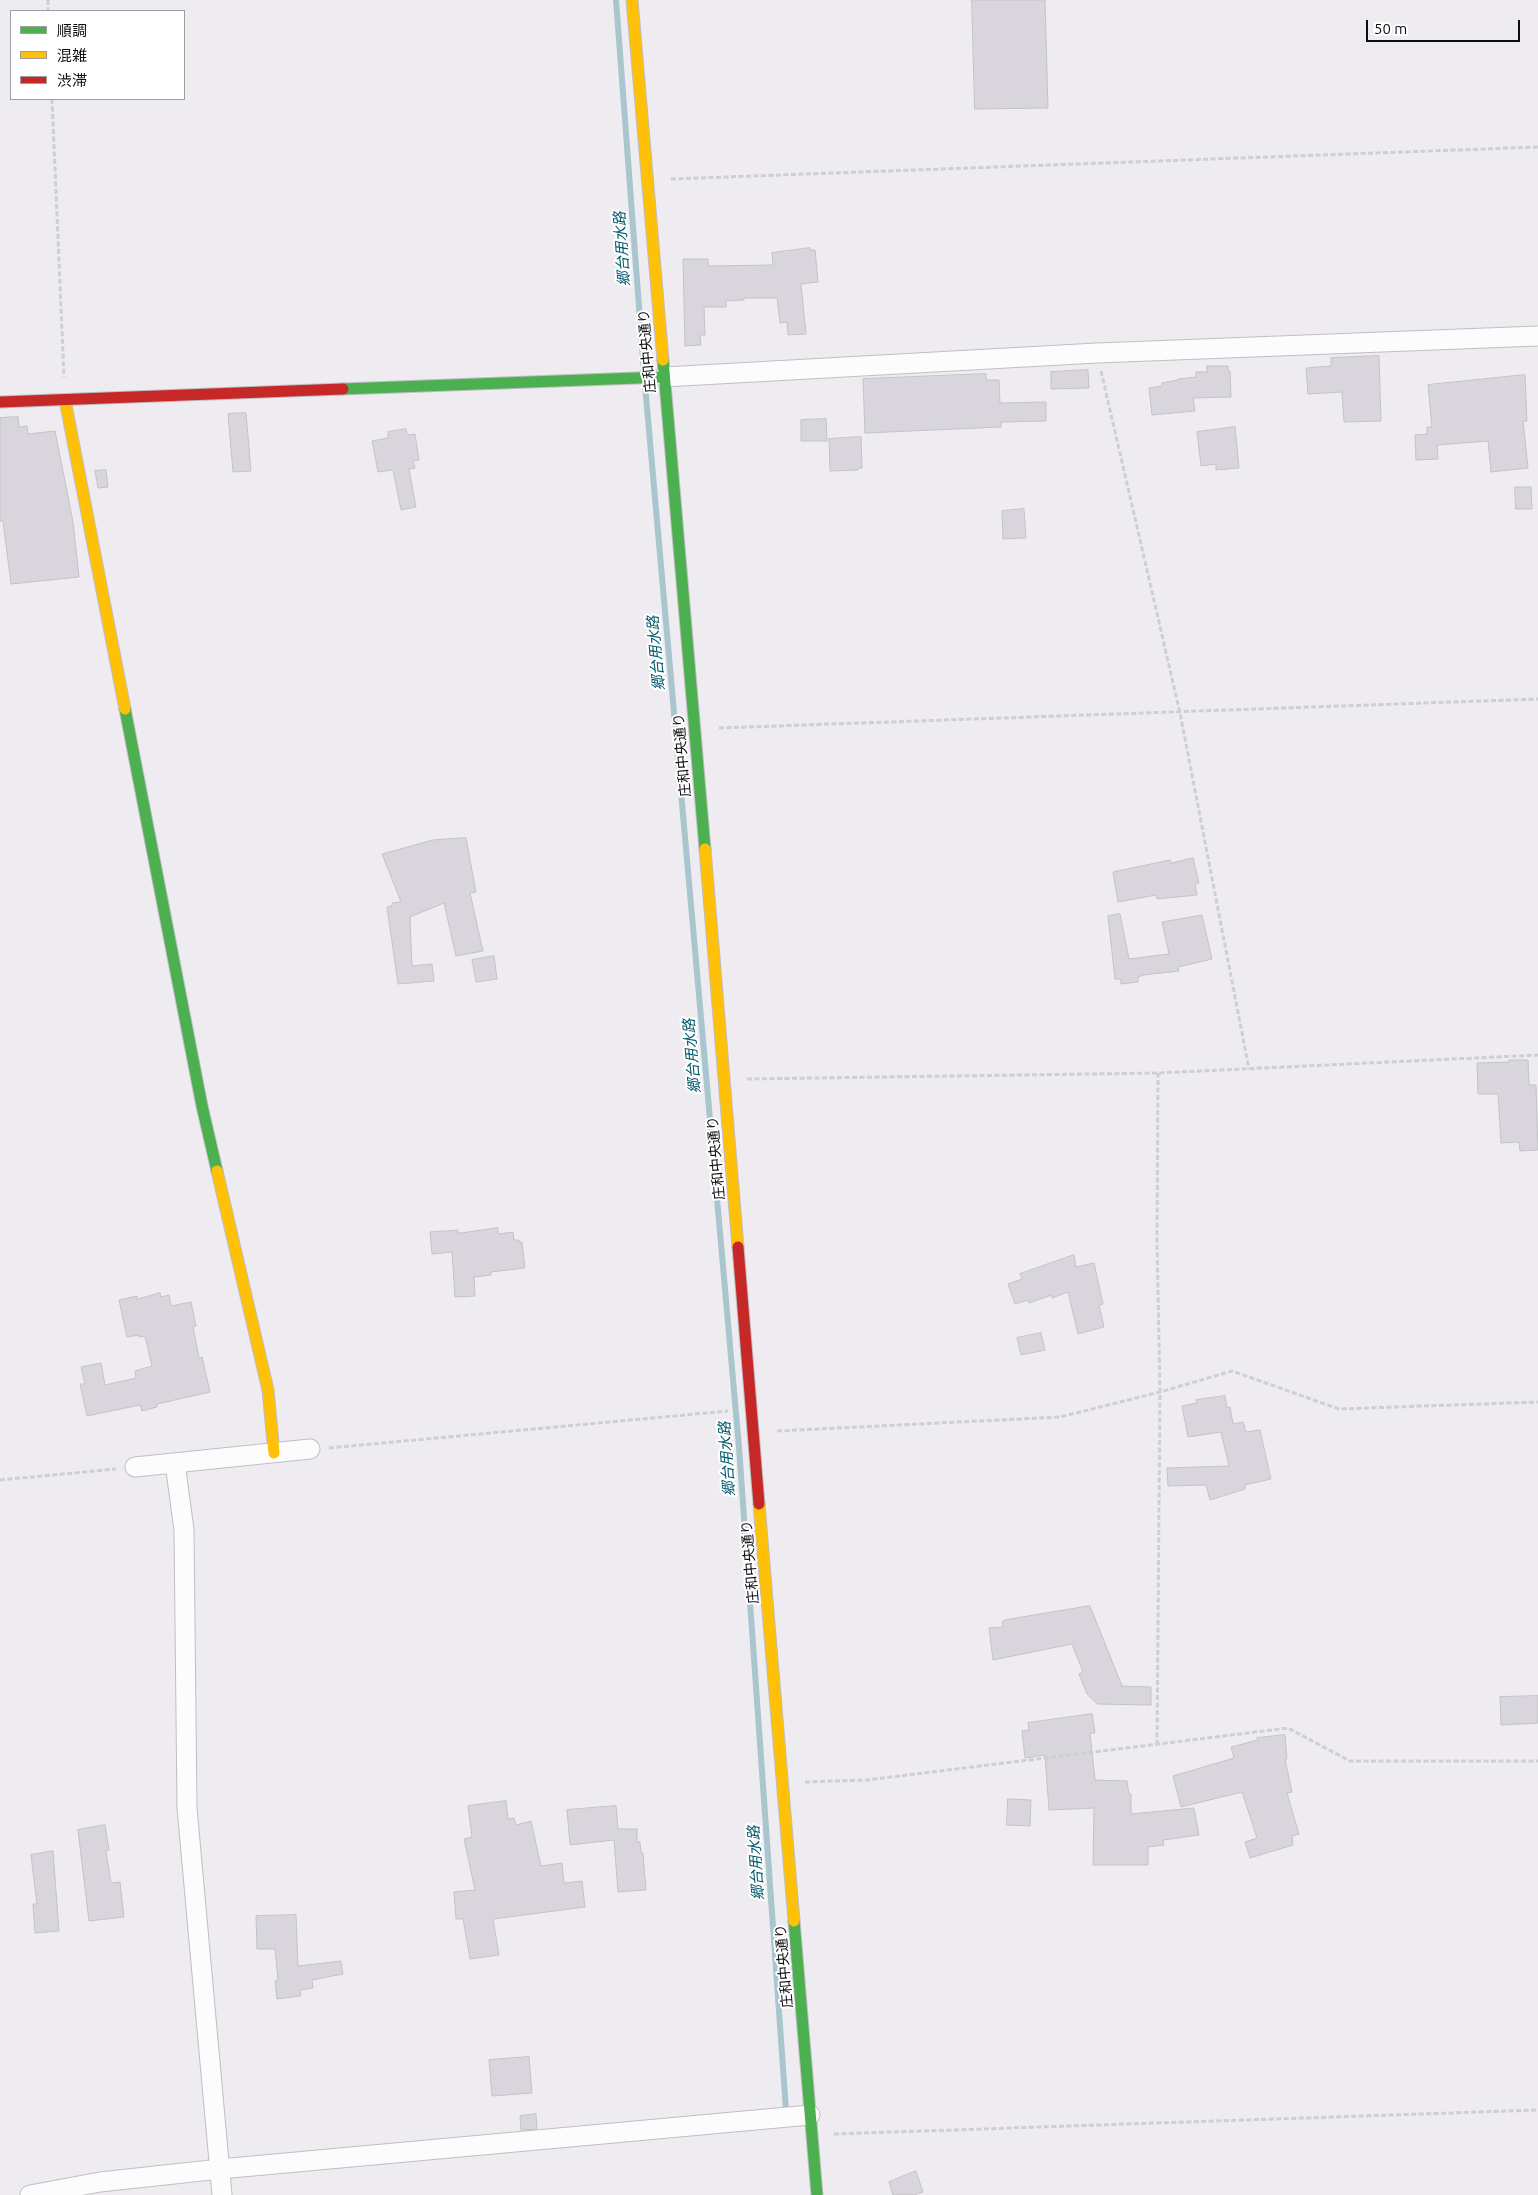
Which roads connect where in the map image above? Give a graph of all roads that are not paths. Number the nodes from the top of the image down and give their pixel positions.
1 (632, 0) edge
2 (1538, 336) edge
3 (664, 377) junction
4 (65, 400) junction
5 (0, 402) edge
6 (310, 1449) road end
7 (274, 1453) junction
8 (176, 1463) junction
9 (135, 1467) road end
10 (810, 2115) junction
11 (220, 2169) junction
12 (30, 2195) edge
13 (222, 2195) edge
14 (817, 2195) edge

1 - 3 street, 庄和中央通り
2 - 3 street
3 - 4 street
3 - 10 street, 庄和中央通り
4 - 5 street
4 - 7 street
6 - 7 street
7 - 8 street
8 - 9 street
8 - 11 street
10 - 11 street
10 - 14 street, 庄和中央通り
11 - 12 street
11 - 13 street

